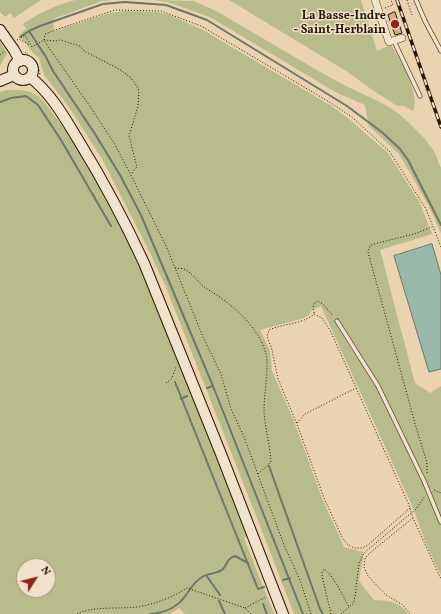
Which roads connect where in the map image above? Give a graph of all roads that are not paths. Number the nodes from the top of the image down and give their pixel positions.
1 (375, 0) edge
2 (416, 0) edge
3 (0, 30) edge
4 (402, 38) dead end
5 (394, 40) junction
6 (441, 51) edge
7 (20, 61) junction
8 (14, 75) junction
9 (30, 77) junction
10 (0, 81) edge
11 (420, 96) dead end
12 (337, 322) road end
13 (441, 522) edge
14 (283, 614) edge

1 - 5 street
2 - 6 lane
3 - 7 main road
4 - 5 street
5 - 11 lane
7 - 8 main road
7 - 9 main road
8 - 9 main road
8 - 10 main road
9 - 14 main road
12 - 13 lane

